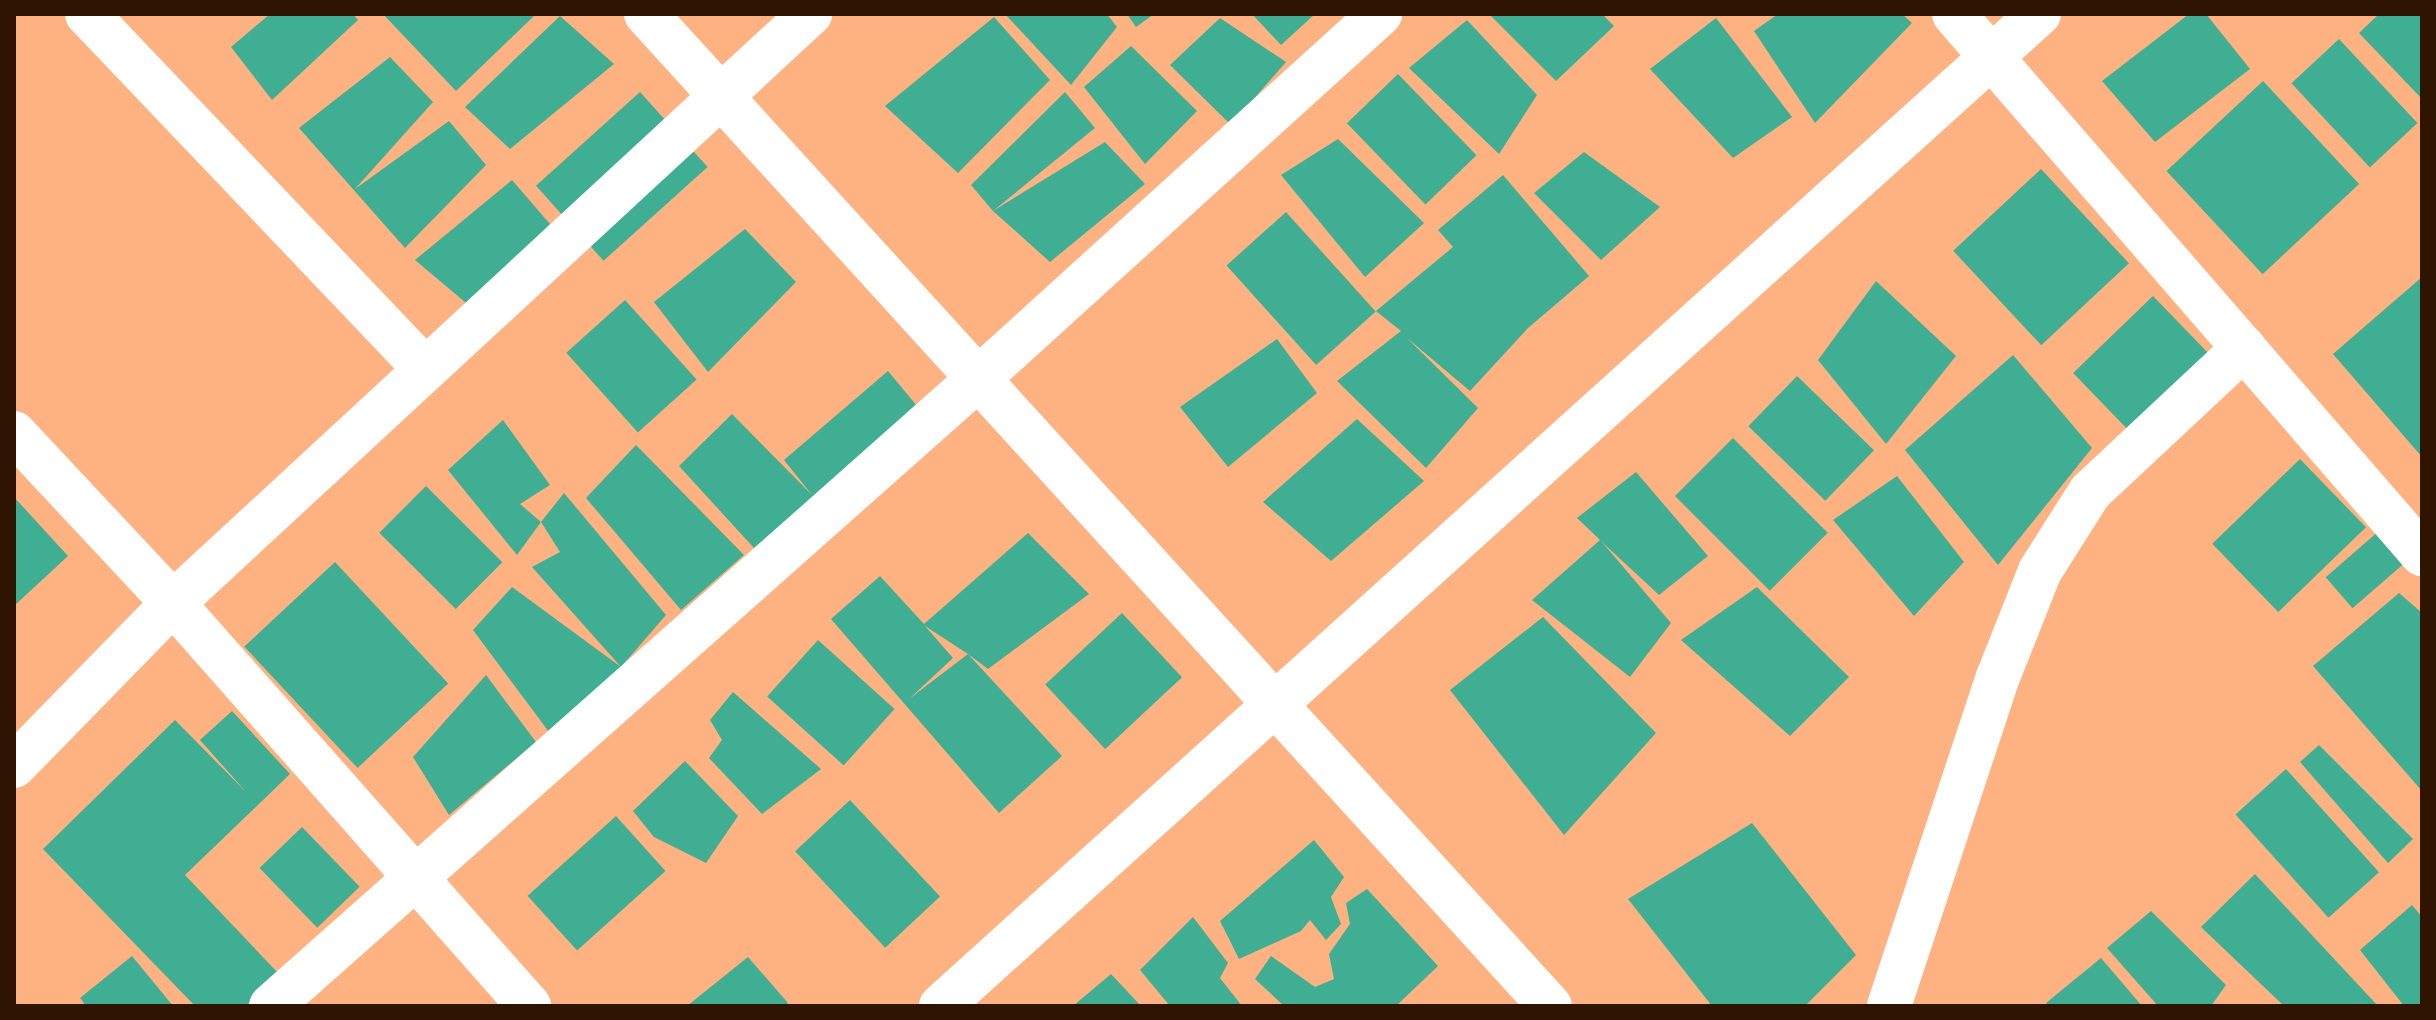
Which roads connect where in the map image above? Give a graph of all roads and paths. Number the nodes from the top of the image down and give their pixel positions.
1 (87, 14) edge
2 (646, 14) edge
3 (810, 14) edge
4 (1380, 14) edge
5 (1954, 14) edge
6 (2039, 14) edge
7 (1994, 57) junction
8 (721, 94) junction
9 (2244, 348) junction
10 (425, 369) junction
11 (979, 378) junction
12 (14, 433) edge
13 (2422, 554) edge
14 (173, 603) junction
15 (1277, 705) junction
16 (14, 766) edge
17 (413, 875) junction
18 (271, 1006) edge
19 (529, 1006) edge
20 (941, 1006) edge
21 (1550, 1006) edge
22 (1889, 1006) edge

1 - 10 street
2 - 8 street
3 - 8 street
4 - 11 street
5 - 7 street
6 - 7 street
7 - 9 street
7 - 15 street
8 - 10 street
8 - 11 street
9 - 13 street
9 - 22 street
10 - 14 street
11 - 15 street
11 - 17 street
12 - 14 street
14 - 16 street
14 - 17 street
15 - 20 street
15 - 21 street
17 - 18 street
17 - 19 street

